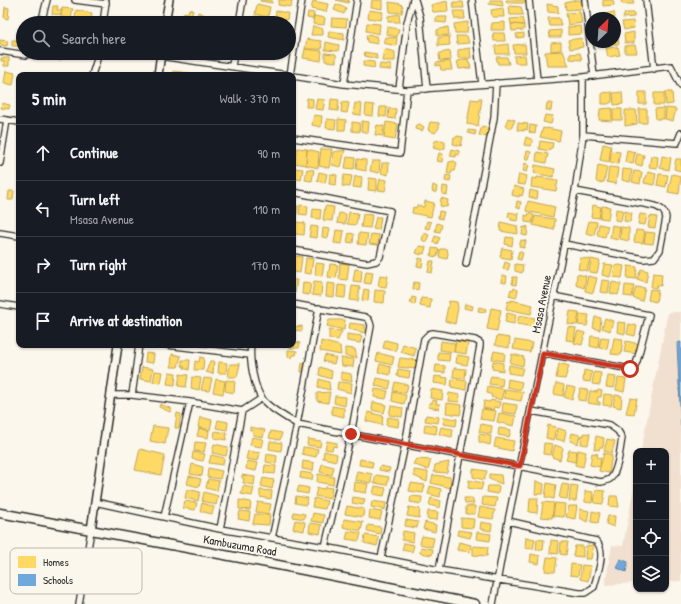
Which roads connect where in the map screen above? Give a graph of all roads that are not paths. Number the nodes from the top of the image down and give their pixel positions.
1 (47, 0) edge
2 (75, 0) edge
3 (169, 0) edge
4 (242, 0) edge
5 (302, 0) edge
6 (357, 0) edge
7 (414, 0) edge
8 (472, 0) edge
9 (529, 0) edge
10 (585, 0) edge
11 (646, 0) edge
12 (106, 2) edge
13 (43, 16) edge
14 (104, 16) edge
15 (166, 16) edge
16 (240, 16) edge
17 (296, 38) edge
18 (0, 51) edge
19 (16, 53) edge
20 (96, 60) edge
21 (160, 60) edge
22 (193, 60) edge
23 (233, 60) edge
24 (292, 60) edge
25 (232, 66) junction
26 (654, 69) junction
27 (93, 72) edge
28 (158, 72) edge
29 (271, 72) edge
30 (290, 72) edge
31 (296, 76) edge
32 (594, 76) junction
33 (583, 77) junction
34 (537, 80) junction
35 (496, 83) junction
36 (344, 84) junction
37 (482, 84) junction
38 (681, 86) edge
39 (399, 89) junction
40 (428, 89) junction
41 (407, 90) junction
42 (0, 119) edge
43 (7, 120) junction
44 (16, 122) edge
45 (681, 133) edge
46 (583, 135) junction
47 (296, 138) edge
48 (0, 163) edge
49 (575, 191) junction
50 (296, 193) edge
51 (0, 233) edge
52 (16, 236) edge
53 (564, 244) junction
54 (296, 251) edge
55 (466, 264) dead end
56 (553, 296) junction
57 (0, 304) edge
58 (296, 304) edge
59 (16, 307) edge
60 (320, 308) junction
61 (118, 348) edge
62 (139, 348) edge
63 (190, 348) edge
64 (251, 348) edge
65 (543, 353) junction
66 (250, 356) junction
67 (112, 395) junction
68 (132, 395) junction
69 (262, 398) junction
70 (190, 402) junction
71 (242, 411) junction
72 (531, 411) junction
73 (297, 424) junction
74 (351, 434) junction
75 (404, 445) junction
76 (459, 455) junction
77 (520, 466) junction
78 (95, 502) junction
79 (0, 513) edge
80 (164, 517) junction
81 (508, 521) junction
82 (220, 529) junction
83 (91, 530) junction
84 (272, 538) junction
85 (88, 548) edge
86 (326, 548) junction
87 (380, 558) junction
88 (439, 570) junction
89 (498, 580) junction
90 (81, 594) edge
91 (79, 604) edge
92 (475, 604) edge
93 (493, 604) edge

1 - 13 street
2 - 12 street
3 - 15 street
4 - 16 street
5 - 17 street
6 - 36 street
7 - 39 street
7 - 40 street
8 - 37 street
9 - 34 street
10 - 32 street
11 - 26 street
12 - 14 street
18 - 19 street
20 - 27 street
21 - 28 street
22 - 25 street
23 - 25 street
24 - 30 street
25 - 29 street
26 - 32 street
26 - 38 street
31 - 36 street
32 - 33 street
33 - 34 street
33 - 46 street, Msasa Avenue
34 - 35 street
35 - 37 street
35 - 55 street
36 - 39 street
37 - 40 street
39 - 41 street
40 - 41 street
41 - 47 street
42 - 43 street
43 - 44 street
43 - 48 street
45 - 46 street
46 - 49 street, Msasa Avenue
49 - 53 street, Msasa Avenue
49 - 53 street
50 - 54 street
51 - 52 street
53 - 56 street, Msasa Avenue
56 - 65 street, Msasa Avenue
56 - 65 street
57 - 59 street
58 - 60 street
60 - 73 street
60 - 74 street
61 - 67 street
62 - 68 street
63 - 66 street
64 - 66 street
65 - 72 street, Msasa Avenue
66 - 69 street
67 - 68 street
67 - 78 street
68 - 70 street
69 - 71 street
69 - 73 street
70 - 71 street
70 - 80 street
71 - 82 street
72 - 77 street, Msasa Avenue
72 - 77 street
73 - 74 street
73 - 84 street
74 - 75 street
74 - 86 street
75 - 76 street
75 - 76 street
75 - 87 street
76 - 77 street
76 - 88 street
77 - 81 street, Msasa Avenue
78 - 80 street
78 - 83 street
79 - 83 main road, Kambuzuma Road
80 - 82 street
81 - 89 street, Msasa Avenue
81 - 89 street
82 - 84 street
83 - 85 street
83 - 92 main road, Kambuzuma Road
84 - 86 street
86 - 87 street
87 - 88 street
88 - 89 street
89 - 93 street, Msasa Avenue
90 - 91 street

